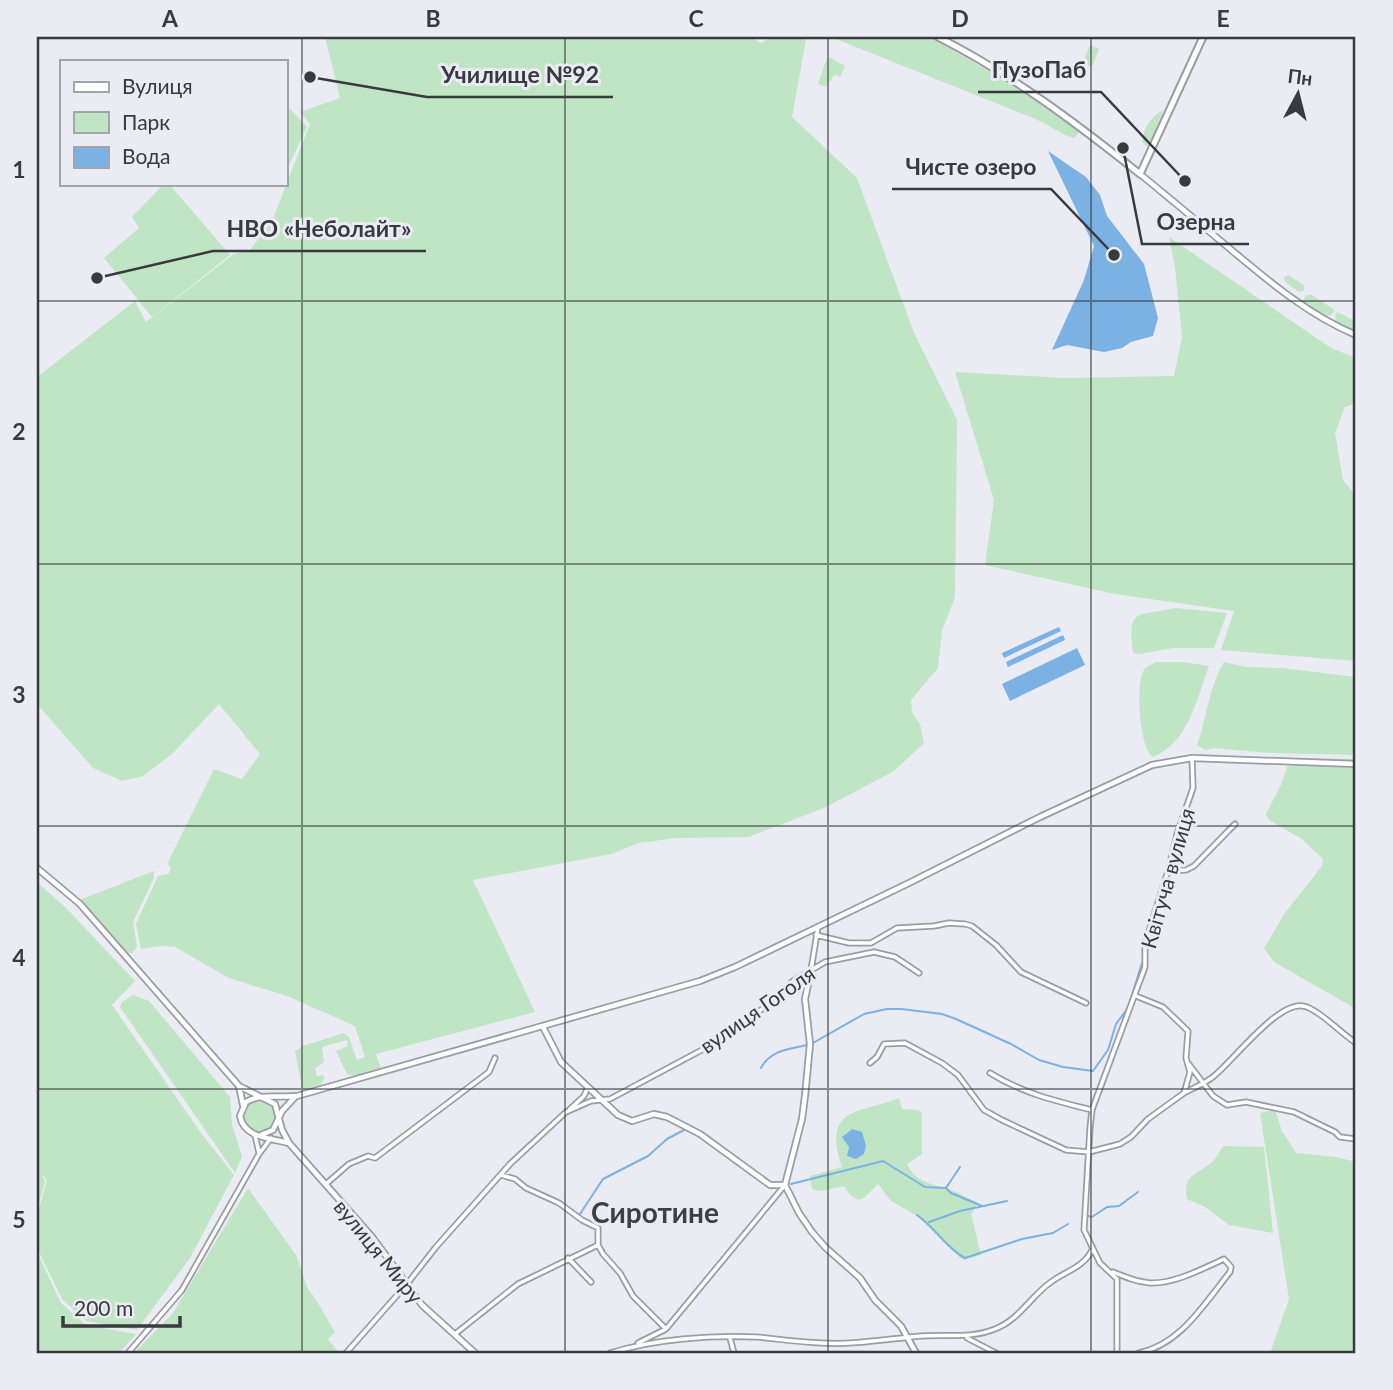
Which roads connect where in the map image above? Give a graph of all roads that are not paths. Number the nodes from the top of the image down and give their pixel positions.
1 (938, 37) edge
2 (1203, 37) edge
3 (1140, 174) junction
4 (1356, 335) edge
5 (1192, 758) junction
6 (1356, 764) edge
7 (1235, 824) dead end
8 (37, 868) edge
9 (1168, 871) junction
10 (818, 927) junction
11 (816, 935) junction
12 (811, 970) junction
13 (919, 973) dead end
14 (1136, 996) junction
15 (1086, 1003) dead end
16 (543, 1027) junction
17 (1356, 1043) edge
18 (495, 1058) dead end
19 (1187, 1061) junction
20 (870, 1063) dead end
21 (990, 1073) dead end
22 (1205, 1082) junction
23 (239, 1086) junction
24 (588, 1087) junction
25 (1184, 1093) junction
26 (297, 1096) junction
27 (264, 1097) junction
28 (599, 1098) junction
29 (243, 1106) junction
30 (1092, 1110) junction
31 (566, 1112) junction
32 (279, 1119) junction
33 (276, 1126) junction
34 (258, 1135) junction
35 (271, 1139) junction
36 (1356, 1139) edge
37 (289, 1143) junction
38 (1089, 1152) junction
39 (259, 1154) junction
40 (510, 1164) junction
41 (501, 1175) junction
42 (515, 1179) junction
43 (326, 1184) junction
44 (785, 1185) junction
45 (598, 1245) junction
46 (1092, 1249) junction
47 (568, 1258) junction
48 (1110, 1271) junction
49 (590, 1282) dead end
50 (407, 1284) junction
51 (666, 1329) junction
52 (454, 1334) junction
53 (965, 1337) junction
54 (730, 1338) junction
55 (908, 1338) junction
56 (633, 1346) junction
57 (128, 1353) edge
58 (346, 1353) edge
59 (475, 1353) edge
60 (610, 1353) edge
61 (734, 1353) edge
62 (916, 1353) edge
63 (996, 1353) edge
64 (1117, 1353) edge
65 (1139, 1353) edge

1 - 3 main road
2 - 3 main road
3 - 4 street
5 - 6 street
5 - 9 street, Квітуча вулиця
5 - 10 street
7 - 9 street
8 - 23 street
9 - 14 street, Квітуча вулиця
10 - 11 street
10 - 16 street
11 - 12 street
11 - 15 street
12 - 13 street, вулиця Гоголя
12 - 28 street, вулиця Гоголя
12 - 44 street
14 - 19 street
14 - 30 street, Квітуча вулиця
16 - 24 street
16 - 26 street
17 - 22 street
18 - 43 street
19 - 22 street
19 - 25 street
20 - 38 street
21 - 30 street
22 - 25 street
22 - 36 street
23 - 27 street
23 - 29 street
24 - 28 street
24 - 31 street
25 - 38 street
26 - 27 street
26 - 32 street
27 - 29 street
27 - 32 street
28 - 31 street, вулиця Гоголя
28 - 44 street
29 - 34 street
30 - 38 street, Квітуча вулиця
31 - 40 street, вулиця Гоголя
32 - 33 street
32 - 37 street, вулиця Миру
33 - 34 street
33 - 35 street
34 - 35 street
34 - 39 street
35 - 37 street
35 - 39 street
37 - 43 street, вулиця Миру
38 - 46 street, Квітуча вулиця
39 - 57 street
40 - 41 street, вулиця Гоголя
40 - 42 street
41 - 42 street
41 - 50 street, вулиця Гоголя
42 - 45 street
43 - 50 street, вулиця Миру
44 - 51 street
44 - 55 street
45 - 47 street
45 - 51 street
46 - 48 street, Квітуча вулиця
46 - 53 street
47 - 49 street
47 - 52 street
48 - 64 street, Квітуча вулиця
48 - 65 street
50 - 52 street, вулиця Миру
50 - 58 street, вулиця Гоголя
51 - 56 street
52 - 59 street, вулиця Миру
53 - 55 street
53 - 63 street
54 - 55 street
54 - 56 street
54 - 61 street
55 - 62 street
56 - 60 street

